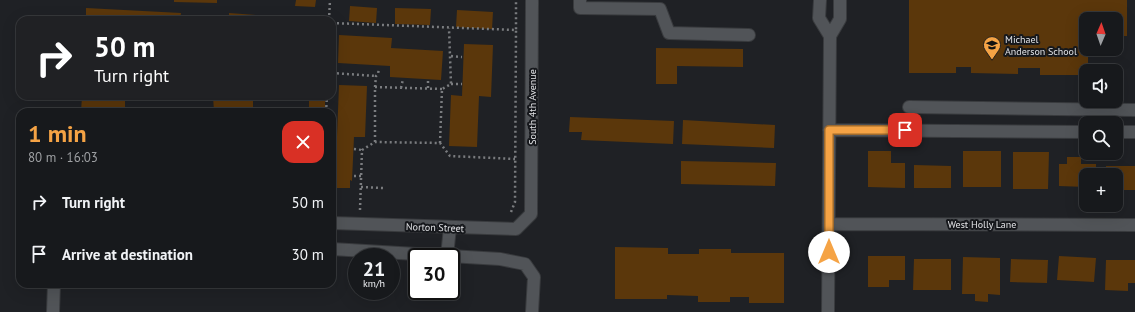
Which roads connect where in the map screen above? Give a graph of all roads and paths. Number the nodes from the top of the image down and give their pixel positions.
1 (330, 0) edge
2 (516, 0) edge
3 (532, 0) edge
4 (580, 0) edge
5 (820, 0) edge
6 (840, 0) edge
7 (329, 16) edge
8 (336, 23) edge
9 (449, 28) junction
10 (516, 30) junction
11 (749, 35) dead end
12 (830, 36) junction
13 (451, 56) junction
14 (462, 57) dead end
15 (379, 68) dead end
16 (336, 72) edge
17 (376, 76) junction
18 (403, 79) dead end
19 (428, 81) dead end
20 (451, 84) junction
21 (462, 84) dead end
22 (375, 87) junction
23 (401, 88) junction
24 (428, 88) junction
25 (442, 89) junction
26 (909, 107) dead end
27 (1135, 110) edge
28 (829, 130) junction
29 (1079, 132) edge
30 (1123, 132) edge
31 (1135, 132) edge
32 (374, 142) junction
33 (440, 143) junction
34 (354, 149) dead end
35 (362, 150) junction
36 (515, 159) junction
37 (354, 176) dead end
38 (361, 176) junction
39 (361, 188) junction
40 (383, 188) dead end
41 (368, 211) dead end
42 (509, 214) dead end
43 (531, 214) joint
44 (336, 223) edge
45 (829, 224) junction
46 (1135, 225) edge
47 (450, 227) junction
48 (448, 248) edge
49 (336, 249) edge
50 (408, 254) edge
51 (460, 257) edge
52 (54, 288) edge
53 (53, 312) edge
54 (532, 312) edge
55 (828, 312) edge

1 - 7 path
2 - 10 path
3 - 43 street, South 4th Avenue
4 - 11 street
5 - 12 street
6 - 12 street
8 - 9 path
9 - 10 path
9 - 13 path
10 - 36 path
12 - 28 street
13 - 14 path
13 - 20 path
15 - 17 path
16 - 17 path
17 - 22 path
18 - 23 path
19 - 24 path
20 - 21 path
20 - 25 path
22 - 23 path
22 - 32 path
23 - 24 path
24 - 25 path
25 - 33 path
26 - 27 street
28 - 29 street
28 - 45 street
30 - 31 street
32 - 33 path
32 - 35 path
33 - 36 path
34 - 35 path
35 - 38 path
36 - 42 path
37 - 38 path
38 - 39 path
39 - 40 path
39 - 41 path
43 - 47 street, Norton Street
44 - 47 street, Norton Street
45 - 46 street, West Holly Lane
45 - 55 street
47 - 48 street
49 - 50 street
51 - 54 street
52 - 53 street

